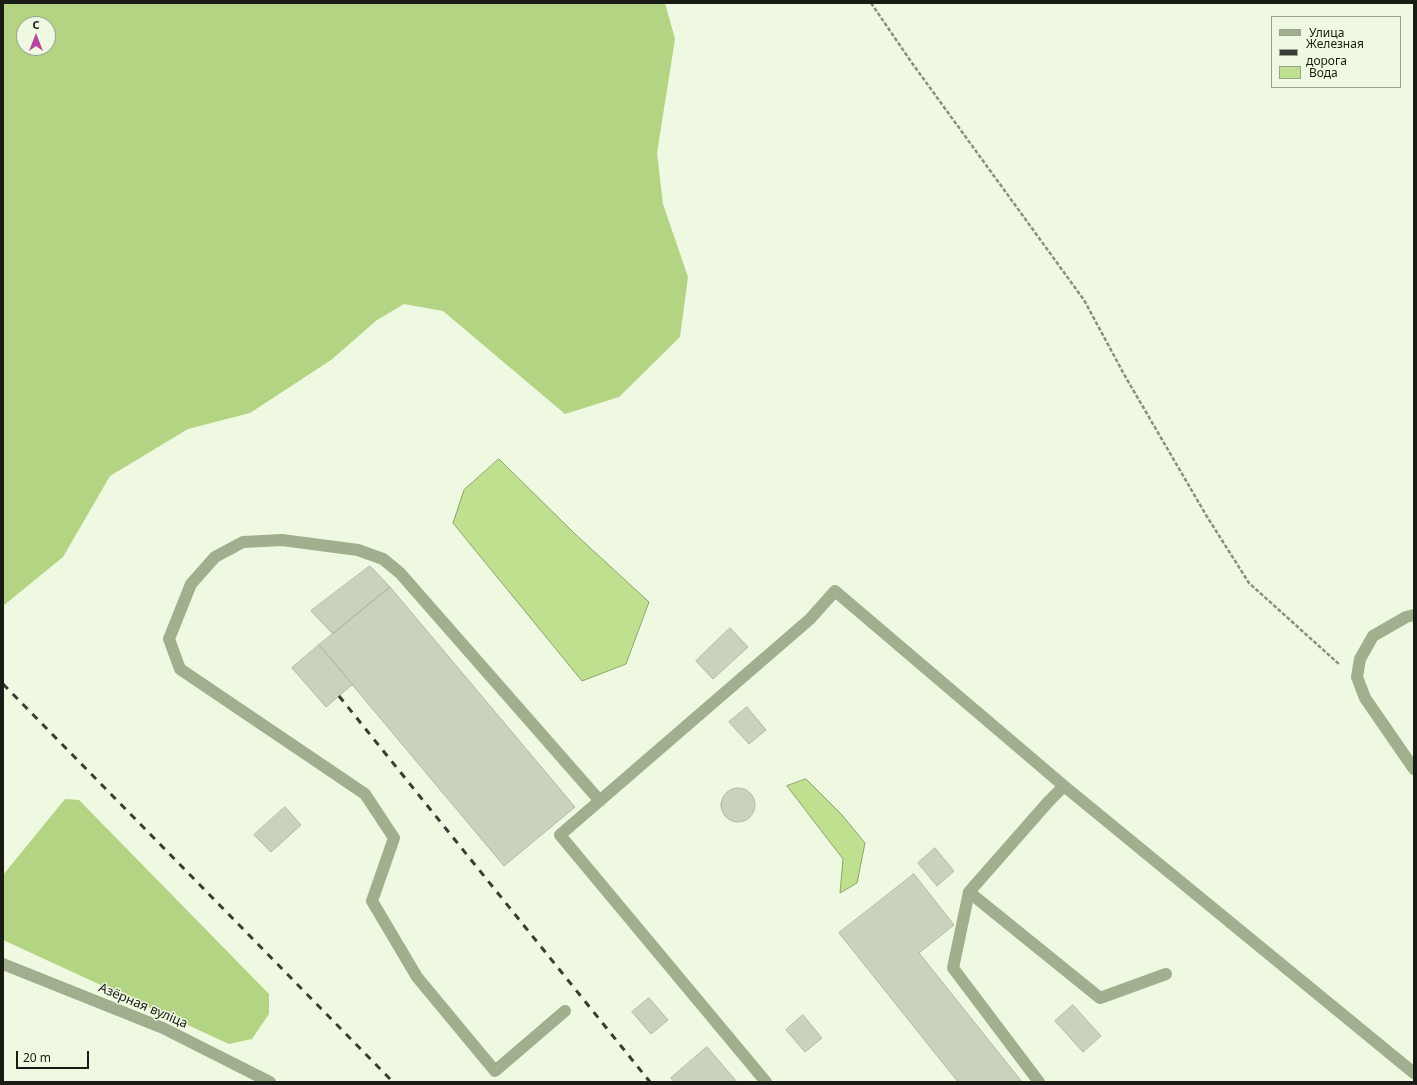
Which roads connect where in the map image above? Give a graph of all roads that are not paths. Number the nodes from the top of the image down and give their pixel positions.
1 (1414, 615) edge
2 (1414, 769) edge
3 (1064, 786) junction
4 (600, 801) junction
5 (968, 892) junction
6 (3, 964) edge
7 (1166, 974) dead end
8 (566, 1011) dead end
9 (1414, 1073) edge
10 (270, 1082) edge
11 (766, 1082) edge
12 (1039, 1082) edge

1 - 2 street
3 - 4 street
3 - 5 street
3 - 9 street
4 - 8 street
4 - 11 street
5 - 7 street
5 - 12 street
6 - 10 street, Азёрная вуліца

